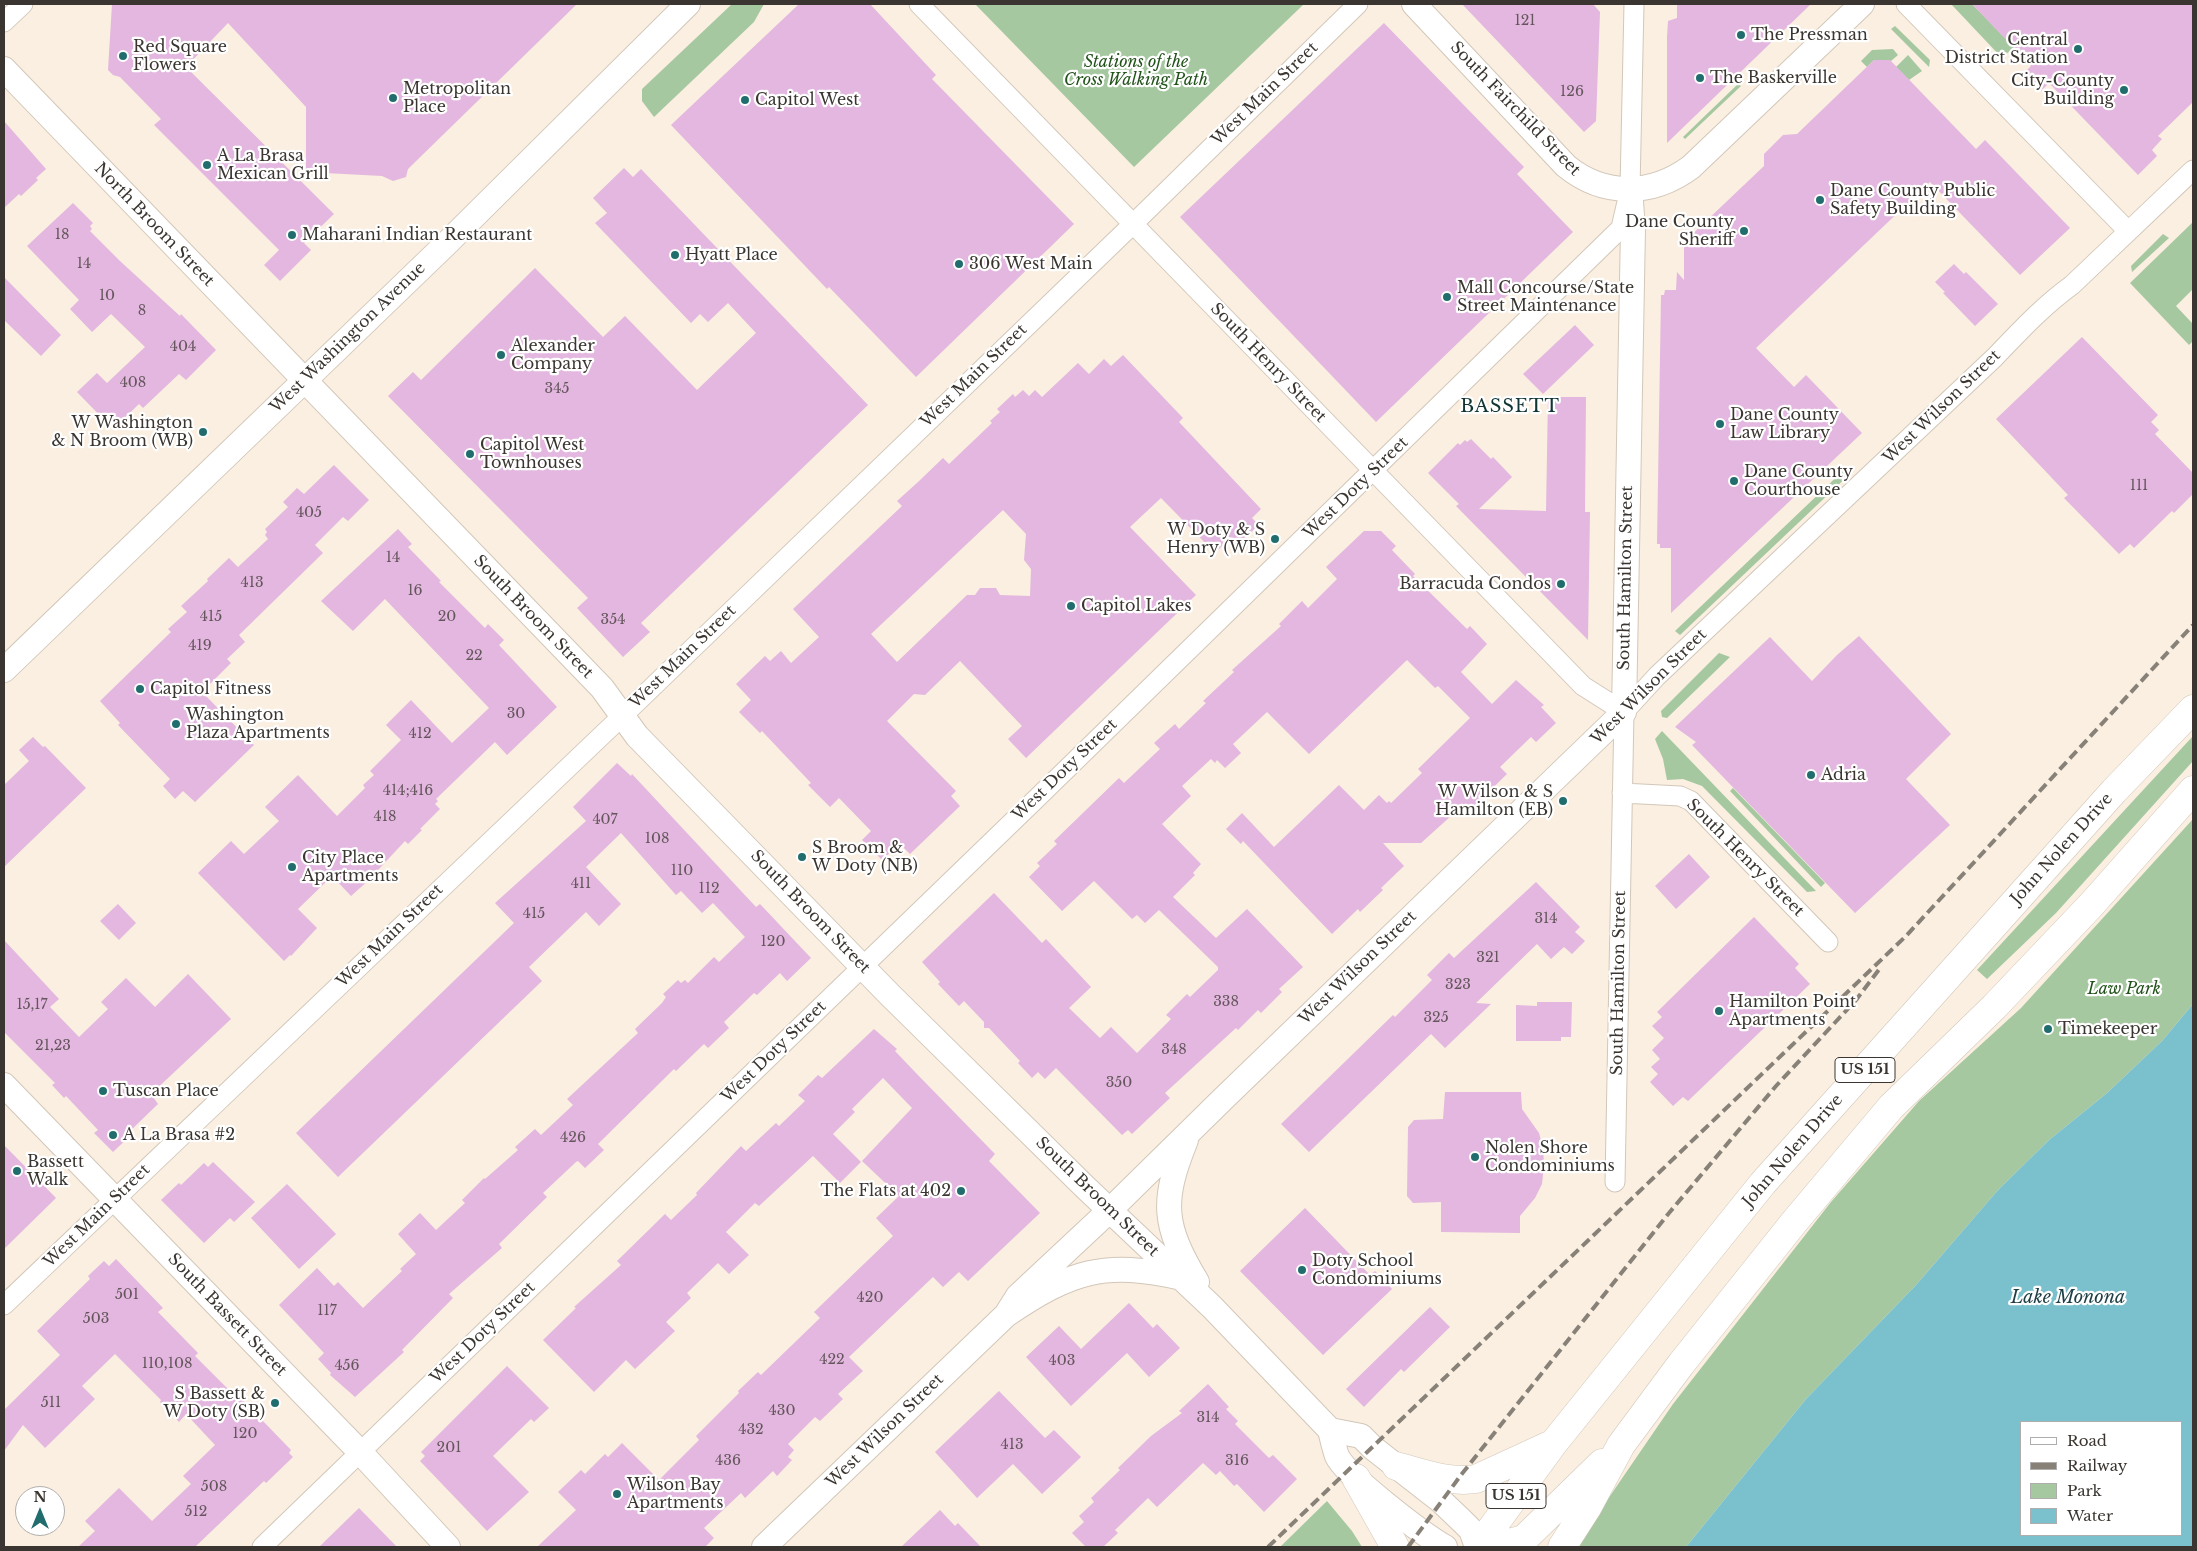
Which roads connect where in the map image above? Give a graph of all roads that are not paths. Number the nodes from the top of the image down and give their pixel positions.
1 (23, 4) edge
2 (688, 4) edge
3 (919, 4) edge
4 (1358, 4) edge
5 (1414, 4) edge
6 (1634, 4) edge
7 (1862, 4) edge
8 (1906, 4) edge
9 (4, 22) edge
10 (4, 69) edge
11 (2193, 170) edge
12 (1630, 189) junction
13 (1133, 224) junction
14 (2128, 231) junction
15 (304, 380) junction
16 (1373, 471) junction
17 (4, 670) edge
18 (2193, 709) edge
19 (1624, 712) junction
20 (623, 714) junction
21 (2193, 790) edge
22 (1622, 793) junction
23 (1828, 942) dead end
24 (862, 966) junction
25 (4, 1086) edge
26 (1188, 1134) junction
27 (1615, 1182) dead end
28 (114, 1199) junction
29 (1110, 1210) junction
30 (1182, 1278) junction
31 (4, 1305) edge
32 (1212, 1307) junction
33 (1006, 1315) junction
34 (1330, 1430) junction
35 (1553, 1444) junction
36 (1621, 1445) junction
37 (360, 1452) junction
38 (1396, 1466) junction
39 (1356, 1478) junction
40 (262, 1547) edge
41 (448, 1547) edge
42 (764, 1547) edge
43 (1395, 1547) edge
44 (1445, 1547) edge
45 (1477, 1547) edge
46 (1492, 1547) edge
47 (1562, 1547) edge

1 - 9 street
2 - 15 street, West Washington Avenue
3 - 13 street, South Henry Street
4 - 13 street, West Main Street
5 - 12 street, South Fairchild Street
6 - 12 street, South Hamilton Street
7 - 12 street
8 - 14 street
10 - 15 street, North Broom Street
11 - 14 street, West Wilson Street
12 - 16 street, West Doty Street
12 - 19 street, South Hamilton Street
13 - 16 street, South Henry Street
13 - 20 street, West Main Street
14 - 19 street, West Wilson Street
15 - 17 street, West Washington Avenue
15 - 20 street, South Broom Street
16 - 19 street, South Henry Street
16 - 24 street, West Doty Street
18 - 35 main road, John Nolen Drive / US 151
19 - 22 street, South Hamilton Street
19 - 26 street, West Wilson Street
20 - 24 street, South Broom Street
20 - 28 street, West Main Street
21 - 36 main road, US 151
22 - 23 street, South Henry Street
22 - 27 street, South Hamilton Street
24 - 29 street, South Broom Street
24 - 37 street, West Doty Street
25 - 28 street, South Bassett Street
26 - 29 street, West Wilson Street
26 - 32 street
28 - 31 street, West Main Street
28 - 37 street, South Bassett Street
29 - 30 street, South Broom Street
29 - 33 street, West Wilson Street
30 - 32 street, South Broom Street
30 - 33 street
32 - 34 street, South Broom Street
33 - 42 street, West Wilson Street
34 - 38 street
34 - 39 street, South Broom Street
35 - 38 main road
35 - 45 main road, John Nolen Drive / US 151
36 - 46 main road
36 - 47 main road, US 151
37 - 40 street, West Doty Street
37 - 41 street, South Bassett Street
38 - 45 street
39 - 43 main road
39 - 44 street, South Broom Street

